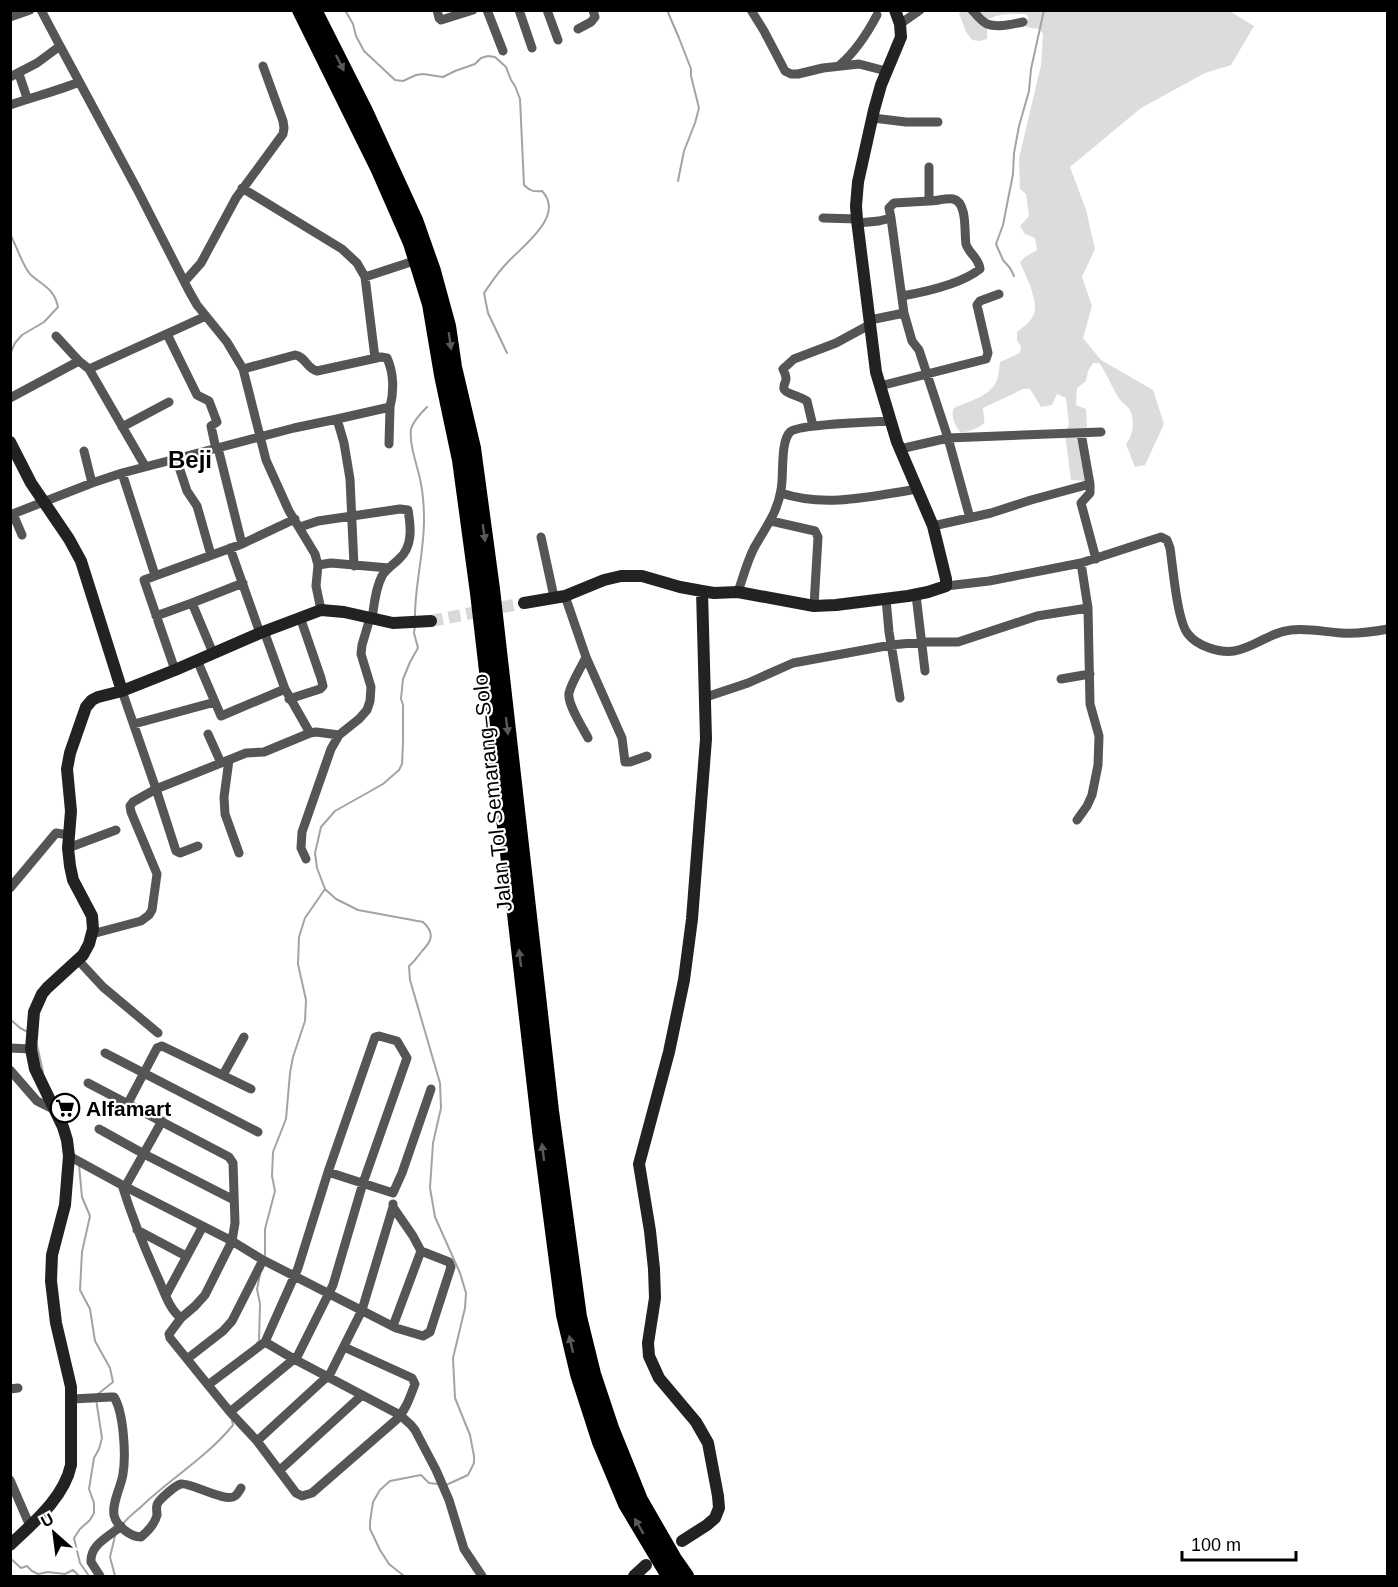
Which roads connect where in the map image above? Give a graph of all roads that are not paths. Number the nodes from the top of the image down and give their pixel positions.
1 (30, 10) edge
2 (41, 10) edge
3 (300, 10) edge
4 (314, 10) edge
5 (437, 10) edge
6 (487, 10) edge
7 (519, 10) edge
8 (547, 10) edge
9 (593, 10) edge
10 (751, 10) edge
11 (895, 10) edge
12 (920, 10) edge
13 (972, 10) edge
14 (472, 11) edge
15 (877, 15) dead end
16 (10, 17) edge
17 (1023, 22) dead end
18 (900, 24) junction
19 (578, 28) dead end
20 (558, 40) dead end
21 (60, 46) junction
22 (532, 48) dead end
23 (503, 51) dead end
24 (840, 65) junction
25 (263, 66) dead end
26 (886, 71) junction
27 (15, 76) edge
28 (79, 82) junction
29 (27, 98) junction
30 (10, 105) edge
31 (873, 118) junction
32 (938, 122) dead end
33 (929, 167) dead end
34 (242, 188) junction
35 (929, 201) junction
36 (823, 218) dead end
37 (891, 218) junction
38 (857, 221) junction
39 (417, 260) junction
40 (365, 277) junction
41 (184, 281) junction
42 (999, 294) dead end
43 (902, 296) junction
44 (904, 313) junction
45 (206, 316) junction
46 (870, 322) junction
47 (167, 334) junction
48 (56, 336) dead end
49 (375, 358) junction
50 (79, 361) junction
51 (89, 369) junction
52 (243, 369) junction
53 (927, 374) junction
54 (880, 386) junction
55 (10, 398) edge
56 (169, 402) dead end
57 (390, 407) junction
58 (337, 419) junction
59 (891, 421) junction
60 (813, 426) junction
61 (122, 428) junction
62 (1101, 432) dead end
63 (1081, 433) junction
64 (261, 437) junction
65 (948, 438) junction
66 (389, 444) dead end
67 (12, 448) edge
68 (217, 448) junction
69 (900, 449) junction
70 (84, 451) dead end
71 (176, 458) junction
72 (145, 466) junction
73 (122, 472) junction
74 (92, 483) junction
75 (1090, 484) junction
76 (918, 489) junction
77 (781, 493) junction
78 (43, 503) junction
79 (12, 514) edge
80 (352, 516) junction
81 (970, 518) junction
82 (771, 521) junction
83 (297, 523) junction
84 (933, 526) junction
85 (22, 535) dead end
86 (541, 537) dead end
87 (242, 544) junction
88 (230, 548) junction
89 (211, 555) junction
90 (1096, 559) junction
91 (1081, 563) junction
92 (318, 565) junction
93 (354, 566) junction
94 (389, 568) junction
95 (155, 575) junction
96 (243, 583) junction
97 (946, 586) junction
98 (702, 591) junction
99 (738, 592) junction
100 (916, 595) junction
101 (560, 596) junction
102 (886, 599) junction
103 (192, 603) junction
104 (524, 603) tunnel mouth
105 (814, 606) junction
106 (1088, 608) junction
107 (321, 610) junction
108 (156, 616) junction
109 (300, 617) junction
110 (371, 619) junction
111 (430, 621) tunnel mouth
112 (1388, 629) edge
113 (262, 632) junction
114 (923, 642) junction
115 (891, 645) junction
116 (213, 653) junction
117 (586, 657) junction
118 (197, 660) junction
119 (175, 670) junction
120 (925, 671) dead end
121 (115, 673) junction
122 (1090, 675) junction
123 (1061, 679) dead end
124 (122, 691) junction
125 (287, 694) junction
126 (98, 697) junction
127 (706, 697) junction
128 (900, 698) dead end
129 (215, 702) junction
130 (134, 724) junction
131 (310, 733) junction
132 (208, 734) dead end
133 (339, 735) junction
134 (588, 738) dead end
135 (646, 756) dead end
136 (225, 761) junction
137 (156, 789) junction
138 (1077, 820) dead end
139 (116, 831) dead end
140 (69, 835) junction
141 (198, 846) dead end
142 (68, 848) junction
143 (239, 853) dead end
144 (306, 859) dead end
145 (10, 888) edge
146 (92, 934) junction
147 (78, 960) junction
148 (158, 1033) dead end
149 (244, 1037) dead end
150 (10, 1039) edge
151 (32, 1039) junction
152 (13, 1048) edge
153 (105, 1053) dead end
154 (143, 1074) junction
155 (224, 1075) junction
156 (13, 1077) edge
157 (88, 1083) dead end
158 (251, 1089) dead end
159 (432, 1089) dead end
160 (127, 1105) junction
161 (56, 1110) junction
162 (162, 1121) junction
163 (99, 1129) dead end
164 (258, 1132) dead end
165 (144, 1154) junction
166 (69, 1156) junction
167 (328, 1172) junction
168 (363, 1183) junction
169 (123, 1186) junction
170 (393, 1193) junction
171 (234, 1200) junction
172 (393, 1207) junction
173 (203, 1226) junction
174 (137, 1230) junction
175 (232, 1241) junction
176 (421, 1251) junction
177 (186, 1256) junction
178 (262, 1260) junction
179 (295, 1275) junction
180 (330, 1293) junction
181 (166, 1295) junction
182 (362, 1310) junction
183 (182, 1318) junction
184 (393, 1326) junction
185 (265, 1342) junction
186 (344, 1347) junction
187 (187, 1359) junction
188 (294, 1359) junction
189 (328, 1377) junction
190 (208, 1385) junction
191 (361, 1396) junction
192 (72, 1399) junction
193 (230, 1412) junction
194 (400, 1415) junction
195 (257, 1441) junction
196 (280, 1470) junction
197 (10, 1480) edge
198 (241, 1488) dead end
199 (30, 1526) junction
200 (122, 1527) junction
201 (681, 1541) dead end
202 (10, 1545) edge
203 (646, 1565) dead end
204 (100, 1576) edge
205 (482, 1576) edge
206 (634, 1576) edge
207 (669, 1576) edge
208 (686, 1576) edge

1 - 16 street
2 - 21 street
3 - 39 highway, Jalan Tol Semarang–Solo
4 -> 208 highway, Jalan Tol Semarang–Solo
5 - 14 street
6 - 23 street
7 - 22 street
8 - 20 street
9 - 19 street
10 - 24 street
11 - 18 street
12 - 18 street
13 - 17 street
15 - 24 street
18 - 26 street
21 - 27 street
21 - 28 street
24 - 26 street
25 - 34 street
26 - 31 street
27 - 29 street
28 - 29 street
28 - 41 street
29 - 30 street
31 - 32 street
31 - 38 street
33 - 35 street
34 - 40 street
34 - 41 street
35 - 37 street
35 - 43 street
36 - 38 street
37 - 38 street
37 - 43 street
38 - 46 street
39 - 40 street
207 -> 39 highway, Jalan Tol Semarang–Solo
40 - 49 street
41 - 45 street
42 - 53 street
43 - 44 street
44 - 46 street
44 - 53 street
45 - 47 street
45 - 52 street
46 - 54 street
46 - 60 street
47 - 51 street
47 - 68 street
48 - 50 street
49 - 52 street
49 - 57 street
50 - 51 street
50 - 55 street
51 - 61 street
52 - 64 street
53 - 54 street
53 - 65 street
54 - 59 street
56 - 61 street
57 - 58 street
57 - 66 street
58 - 64 street
58 - 80 street
59 - 60 street
59 - 69 street
60 - 77 street
61 - 72 street
62 - 63 street
63 - 65 street
63 - 75 street
64 - 68 street
64 - 83 street
65 - 69 street
65 - 81 street
67 - 78 street
68 - 71 street
68 - 87 street
69 - 76 street
70 - 74 street
71 - 72 street
71 - 89 street
72 - 73 street
73 - 74 street
73 - 95 street
74 - 78 street
75 - 81 street
75 - 90 street
76 - 77 street
76 - 84 street
77 - 82 street
78 - 79 street
78 - 121 street
79 - 85 street
80 - 83 street
80 - 93 street
80 - 94 street
81 - 84 street
82 - 99 street
82 - 105 street
83 - 87 street
83 - 92 street
84 - 97 street
86 - 101 street
87 - 88 street
88 - 89 street
88 - 96 street
89 - 95 street
90 - 91 street
90 - 112 street
91 - 97 street
91 - 106 street
92 - 93 street
92 - 107 street
93 - 94 street
94 - 110 street
95 - 108 street
96 - 103 street
96 - 113 street
97 - 100 street
98 - 99 street
98 - 101 street
98 - 127 street
99 - 105 street
100 - 102 street
100 - 114 street
101 - 104 street
101 - 117 street
102 - 105 street
102 - 115 street
103 - 108 street
103 - 116 street
106 - 114 street
106 - 122 street
107 - 109 street
107 - 110 street
108 - 119 street
109 - 113 street
109 - 125 street
110 - 111 street
110 - 133 street
113 - 116 street
113 - 125 street
114 - 115 street
114 - 120 street
115 - 127 street
115 - 128 street
116 - 118 street
117 - 134 street
117 - 135 street
118 - 119 street
118 - 129 street
119 - 124 street
121 - 124 street
121 - 126 street
122 - 123 street
122 - 138 street
124 - 126 street
124 - 130 street
125 - 129 street
125 - 131 street
126 - 140 street
127 - 201 street
129 - 130 street
130 - 137 street
131 - 133 street
131 - 136 street
132 - 136 street
133 - 144 street
136 - 137 street
136 - 143 street
137 - 141 street
137 - 146 street
139 - 142 street
140 - 142 street
140 - 145 street
142 - 146 street
146 - 147 street
147 - 148 street
147 - 151 street
149 - 155 street
150 - 152 street
151 - 152 street
151 - 161 street
153 - 154 street
154 - 155 street
154 - 160 street
154 - 164 street
155 - 158 street
156 - 161 street
157 - 160 street
159 - 170 street
160 - 162 street
161 - 166 street
162 - 165 street
162 - 171 street
163 - 165 street
165 - 169 street
165 - 171 street
166 - 169 street
166 - 192 street
167 - 168 street
167 - 168 street
167 - 179 street
168 - 170 street
168 - 180 street
169 - 173 street
169 - 174 street
170 - 172 street
171 - 175 street
172 - 176 street
172 - 182 street
173 - 175 street
173 - 177 street
174 - 177 street
174 - 181 street
175 - 178 street
175 - 183 street
176 - 184 street
176 - 184 street
177 - 181 street
178 - 179 street
178 - 187 street
179 - 180 street
179 - 185 street
180 - 182 street
180 - 188 street
181 - 183 street
182 - 184 street
182 - 186 street
183 - 187 street
185 - 188 street
185 - 190 street
186 - 189 street
186 - 194 street
187 - 190 street
188 - 189 street
188 - 193 street
189 - 191 street
189 - 195 street
190 - 193 street
191 - 194 street
191 - 196 street
192 - 199 street
192 - 200 street
193 - 195 street
194 - 196 street
194 - 205 street
195 - 196 street
197 - 199 street
198 - 200 street
199 - 202 street
200 - 204 street
203 - 206 street

